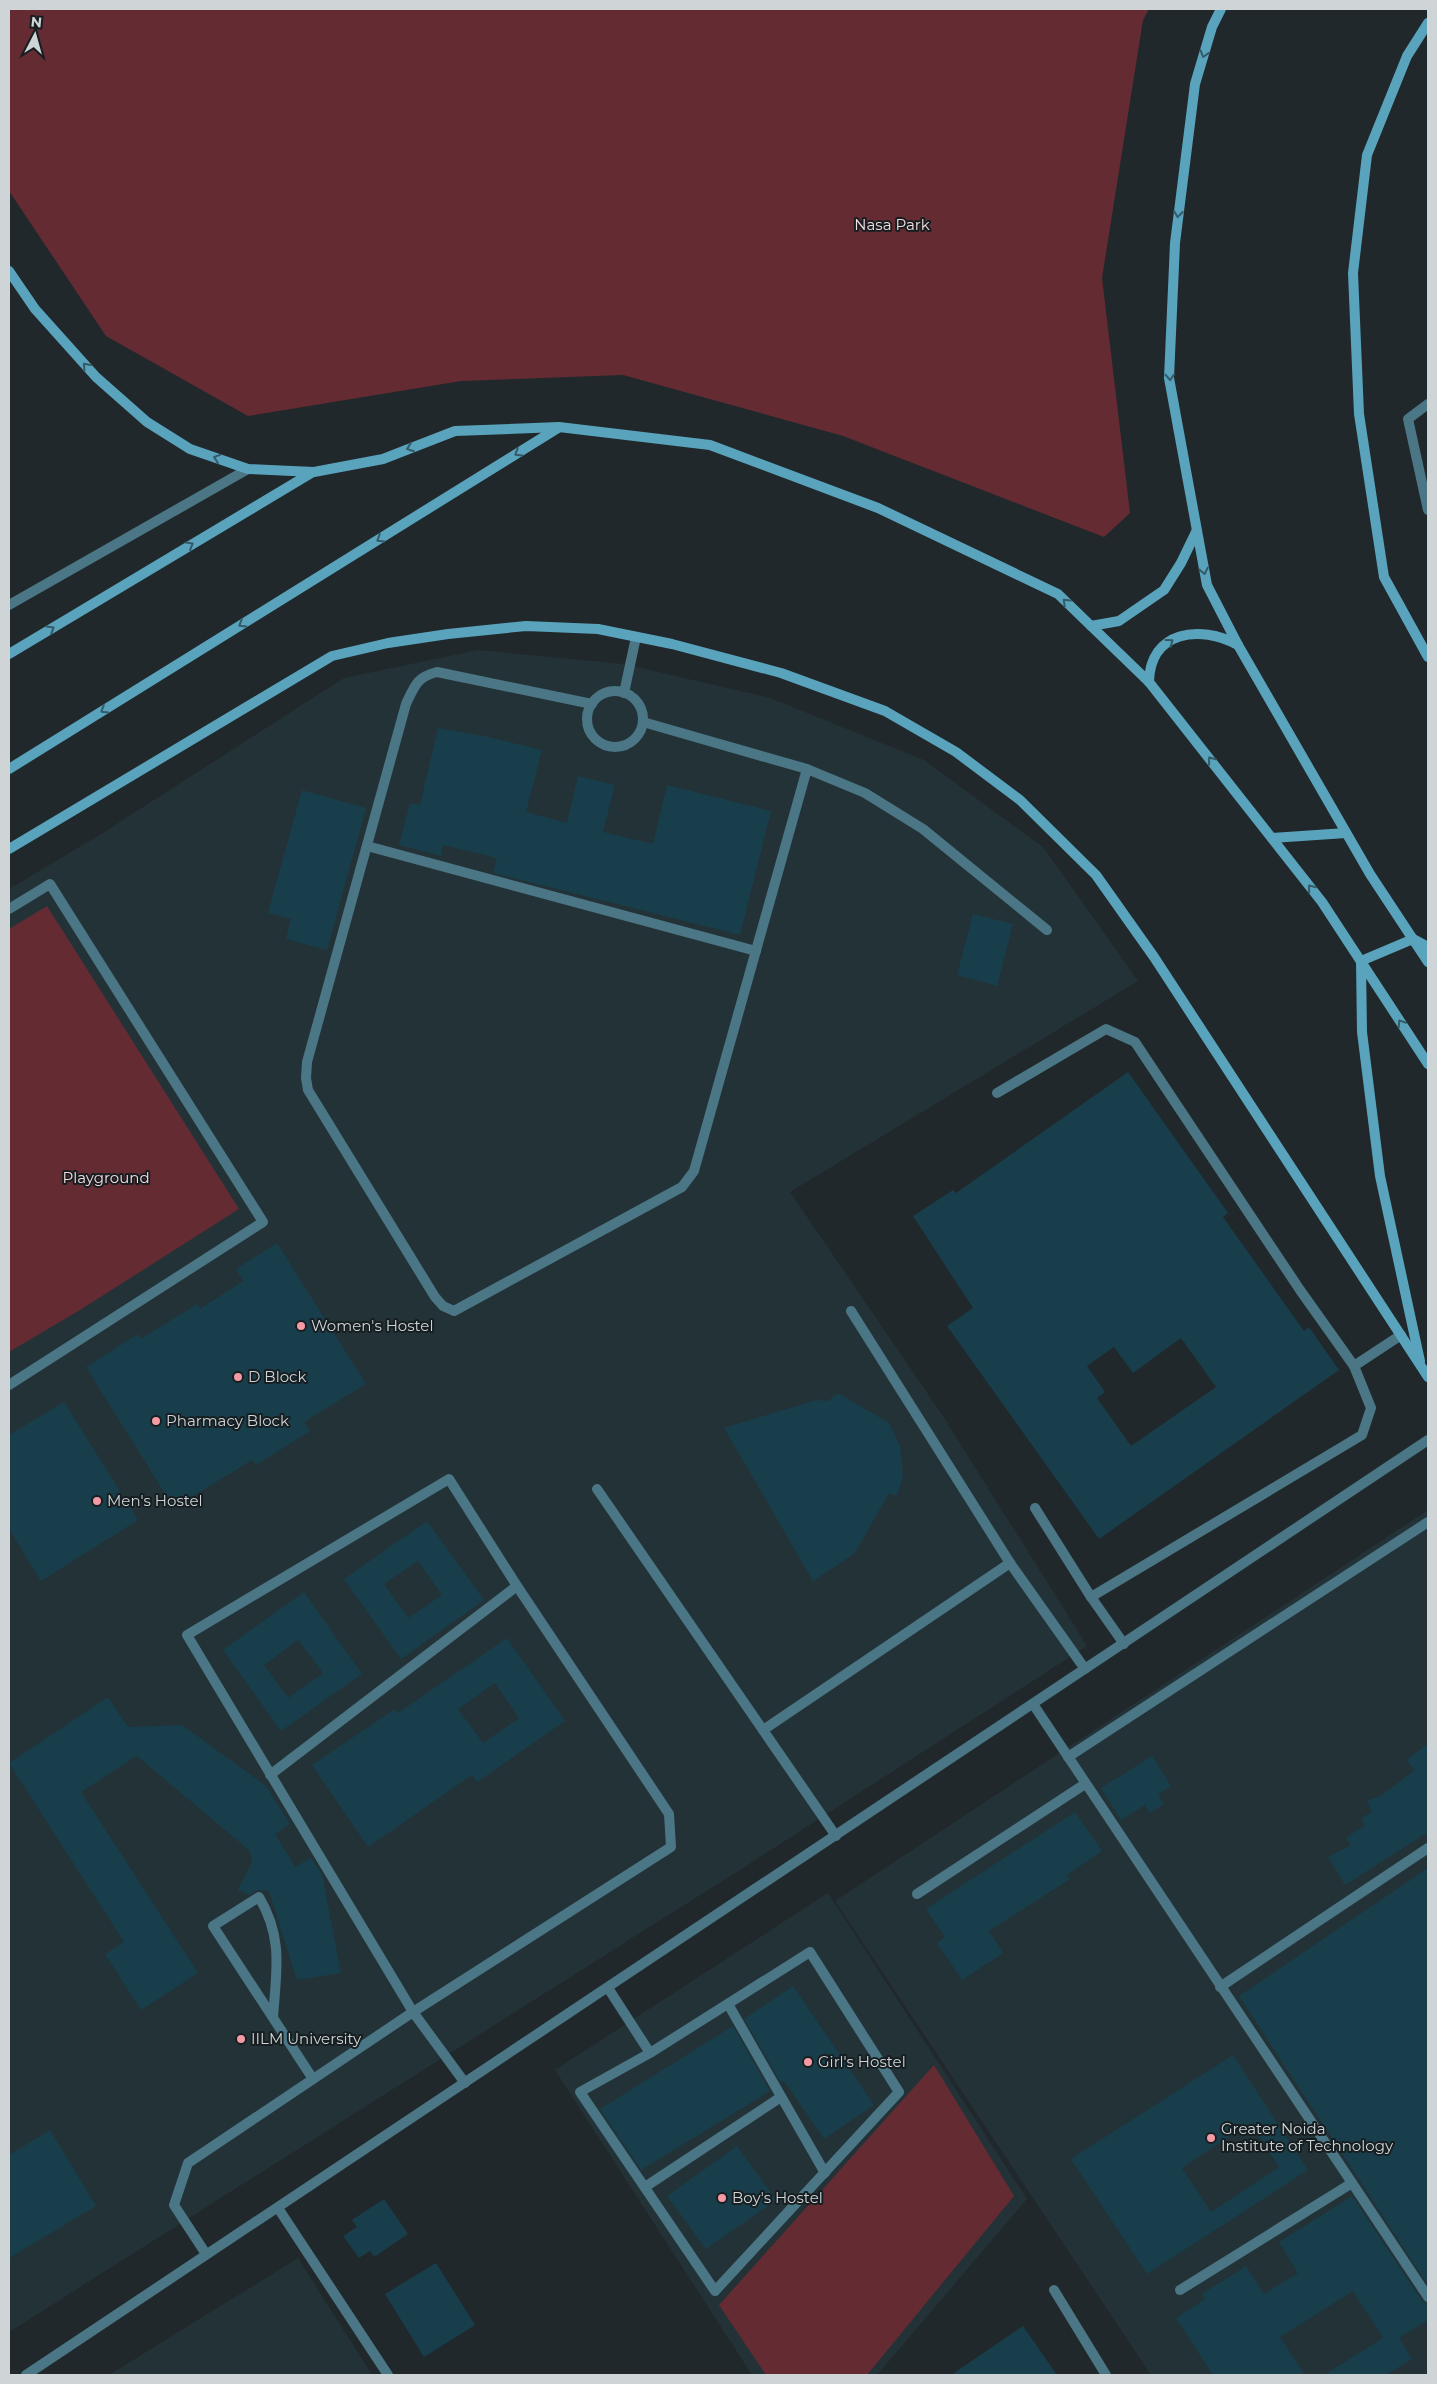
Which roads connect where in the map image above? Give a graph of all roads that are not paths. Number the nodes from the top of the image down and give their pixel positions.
1 (1221, 9) edge
2 (1428, 23) edge
3 (9, 271) edge
4 (1428, 404) edge
5 (559, 427) junction
6 (248, 469) junction
7 (314, 472) junction
8 (1428, 510) edge
9 (1196, 532) junction
10 (9, 605) edge
11 (1091, 626) junction
12 (636, 637) junction
13 (1238, 645) junction
14 (9, 654) edge
15 (1428, 657) edge
16 (1149, 682) junction
17 (624, 693) junction
18 (592, 704) junction
19 (643, 722) junction
20 (9, 769) edge
21 (807, 769) junction
22 (1346, 833) junction
23 (1272, 838) junction
24 (367, 846) junction
25 (9, 849) edge
26 (9, 909) edge
27 (1047, 930) dead end
28 (1413, 939) junction
29 (1428, 947) edge
30 (756, 951) junction
31 (1361, 961) junction
32 (1428, 962) edge
33 (1428, 1064) edge
34 (997, 1093) dead end
35 (851, 1311) dead end
36 (1402, 1335) junction
37 (1354, 1366) junction
38 (1422, 1366) junction
39 (1428, 1376) edge
40 (9, 1385) edge
41 (1428, 1440) edge
42 (597, 1489) dead end
43 (1035, 1508) dead end
44 (1428, 1522) edge
45 (1010, 1562) junction
46 (517, 1586) junction
47 (1091, 1597) junction
48 (1124, 1644) junction
49 (1086, 1669) junction
50 (1033, 1704) junction
51 (763, 1730) junction
52 (1068, 1757) junction
53 (270, 1775) junction
54 (1086, 1784) junction
55 (836, 1836) junction
56 (1428, 1848) edge
57 (918, 1894) dead end
58 (1220, 1987) junction
59 (608, 1988) junction
60 (728, 2004) junction
61 (413, 2012) junction
62 (274, 2018) junction
63 (650, 2053) junction
64 (313, 2079) junction
65 (465, 2083) junction
66 (781, 2096) junction
67 (825, 2173) junction
68 (1352, 2184) junction
69 (645, 2187) junction
70 (278, 2208) junction
71 (206, 2254) junction
72 (1054, 2290) dead end
73 (1180, 2290) dead end
74 (1428, 2297) edge
75 (26, 2375) edge
76 (388, 2375) edge
77 (1106, 2375) edge

1 -> 9 street
2 - 15 street
6 -> 3 street
4 - 8 street
5 -> 7 street
11 -> 5 street
5 -> 20 street
6 - 7 street
6 - 10 street
14 -> 7 street
9 - 11 street
9 -> 13 street
11 - 16 street
12 - 17 street
12 - 25 street
12 - 36 street
16 -> 13 street
13 - 22 street
23 -> 16 street
17 - 18 street
17 - 19 street
18 - 19 street
18 - 24 street
19 - 21 street
21 - 27 street
21 - 30 street
22 - 23 street
22 - 28 street
31 -> 23 street
24 - 30 street
24 - 30 street
26 - 40 street
28 - 29 street
28 - 31 street
28 - 32 street
33 -> 31 street
31 - 38 street
34 - 37 street
35 - 45 street
36 - 37 street
36 - 38 street
37 - 47 street
38 - 39 street
41 - 48 street
42 - 51 street
43 - 47 street
44 - 52 street
45 - 49 street
45 - 51 street
46 - 53 street
46 - 53 street
46 - 61 street
47 - 48 street
48 - 49 street
49 - 50 street
50 - 52 street
50 - 55 street
51 - 55 street
52 - 54 street
53 - 61 street
54 - 57 street
54 - 58 street
55 - 59 street
56 - 58 street
58 - 68 street
59 - 63 street
59 - 65 street
60 - 63 street
60 - 66 street
60 - 67 street
61 - 64 street
61 - 65 street
62 - 62 street
62 - 64 street
63 - 69 street
64 - 71 street
65 - 70 street
66 - 67 street
66 - 69 street
67 - 69 street
68 - 73 street
68 - 74 street
70 - 71 street
70 - 76 street
71 - 75 street
72 - 77 street

